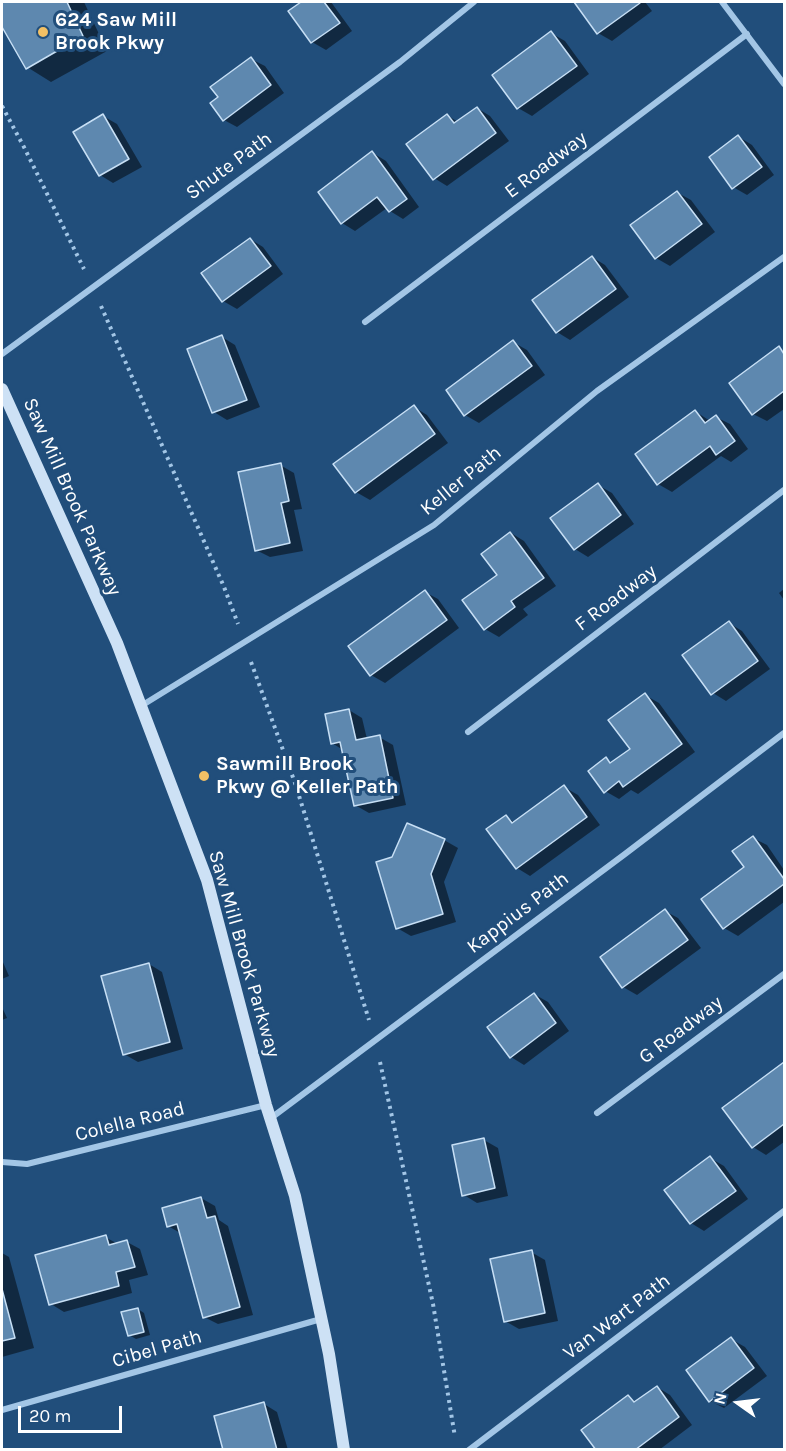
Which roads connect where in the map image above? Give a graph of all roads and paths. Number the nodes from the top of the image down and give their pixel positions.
1 (474, 2) edge
2 (722, 2) edge
3 (747, 34) junction
4 (784, 84) edge
5 (2, 106) edge
6 (784, 257) edge
7 (93, 287) junction
8 (365, 322) dead end
9 (2, 354) edge
10 (2, 389) edge
11 (784, 490) edge
12 (244, 642) junction
13 (141, 706) junction
14 (468, 732) dead end
15 (784, 733) edge
16 (784, 974) edge
17 (375, 1040) junction
18 (266, 1105) junction
19 (597, 1113) dead end
20 (270, 1119) junction
21 (2, 1162) edge
22 (784, 1211) edge
23 (321, 1319) junction
24 (2, 1410) edge
25 (455, 1438) dead end
26 (344, 1449) edge
27 (469, 1449) edge

1 - 7 street, Shute Path
2 - 3 street
3 - 4 street
3 - 8 street, E Roadway
5 - 7 path
6 - 12 street, Keller Path
7 - 9 street, Shute Path
7 - 12 path
10 - 13 street, Saw Mill Brook Parkway
11 - 14 street, F Roadway
12 - 13 street, Keller Path
12 - 17 path
13 - 18 street, Saw Mill Brook Parkway
15 - 17 street, Kappius Path
16 - 19 street, G Roadway
17 - 20 street, Kappius Path
17 - 25 path
18 - 20 street, Saw Mill Brook Parkway
18 - 21 street, Colella Road
20 - 23 street, Saw Mill Brook Parkway
22 - 27 street, Van Wart Path
23 - 24 street, Cibel Path
23 - 26 street, Saw Mill Brook Parkway

